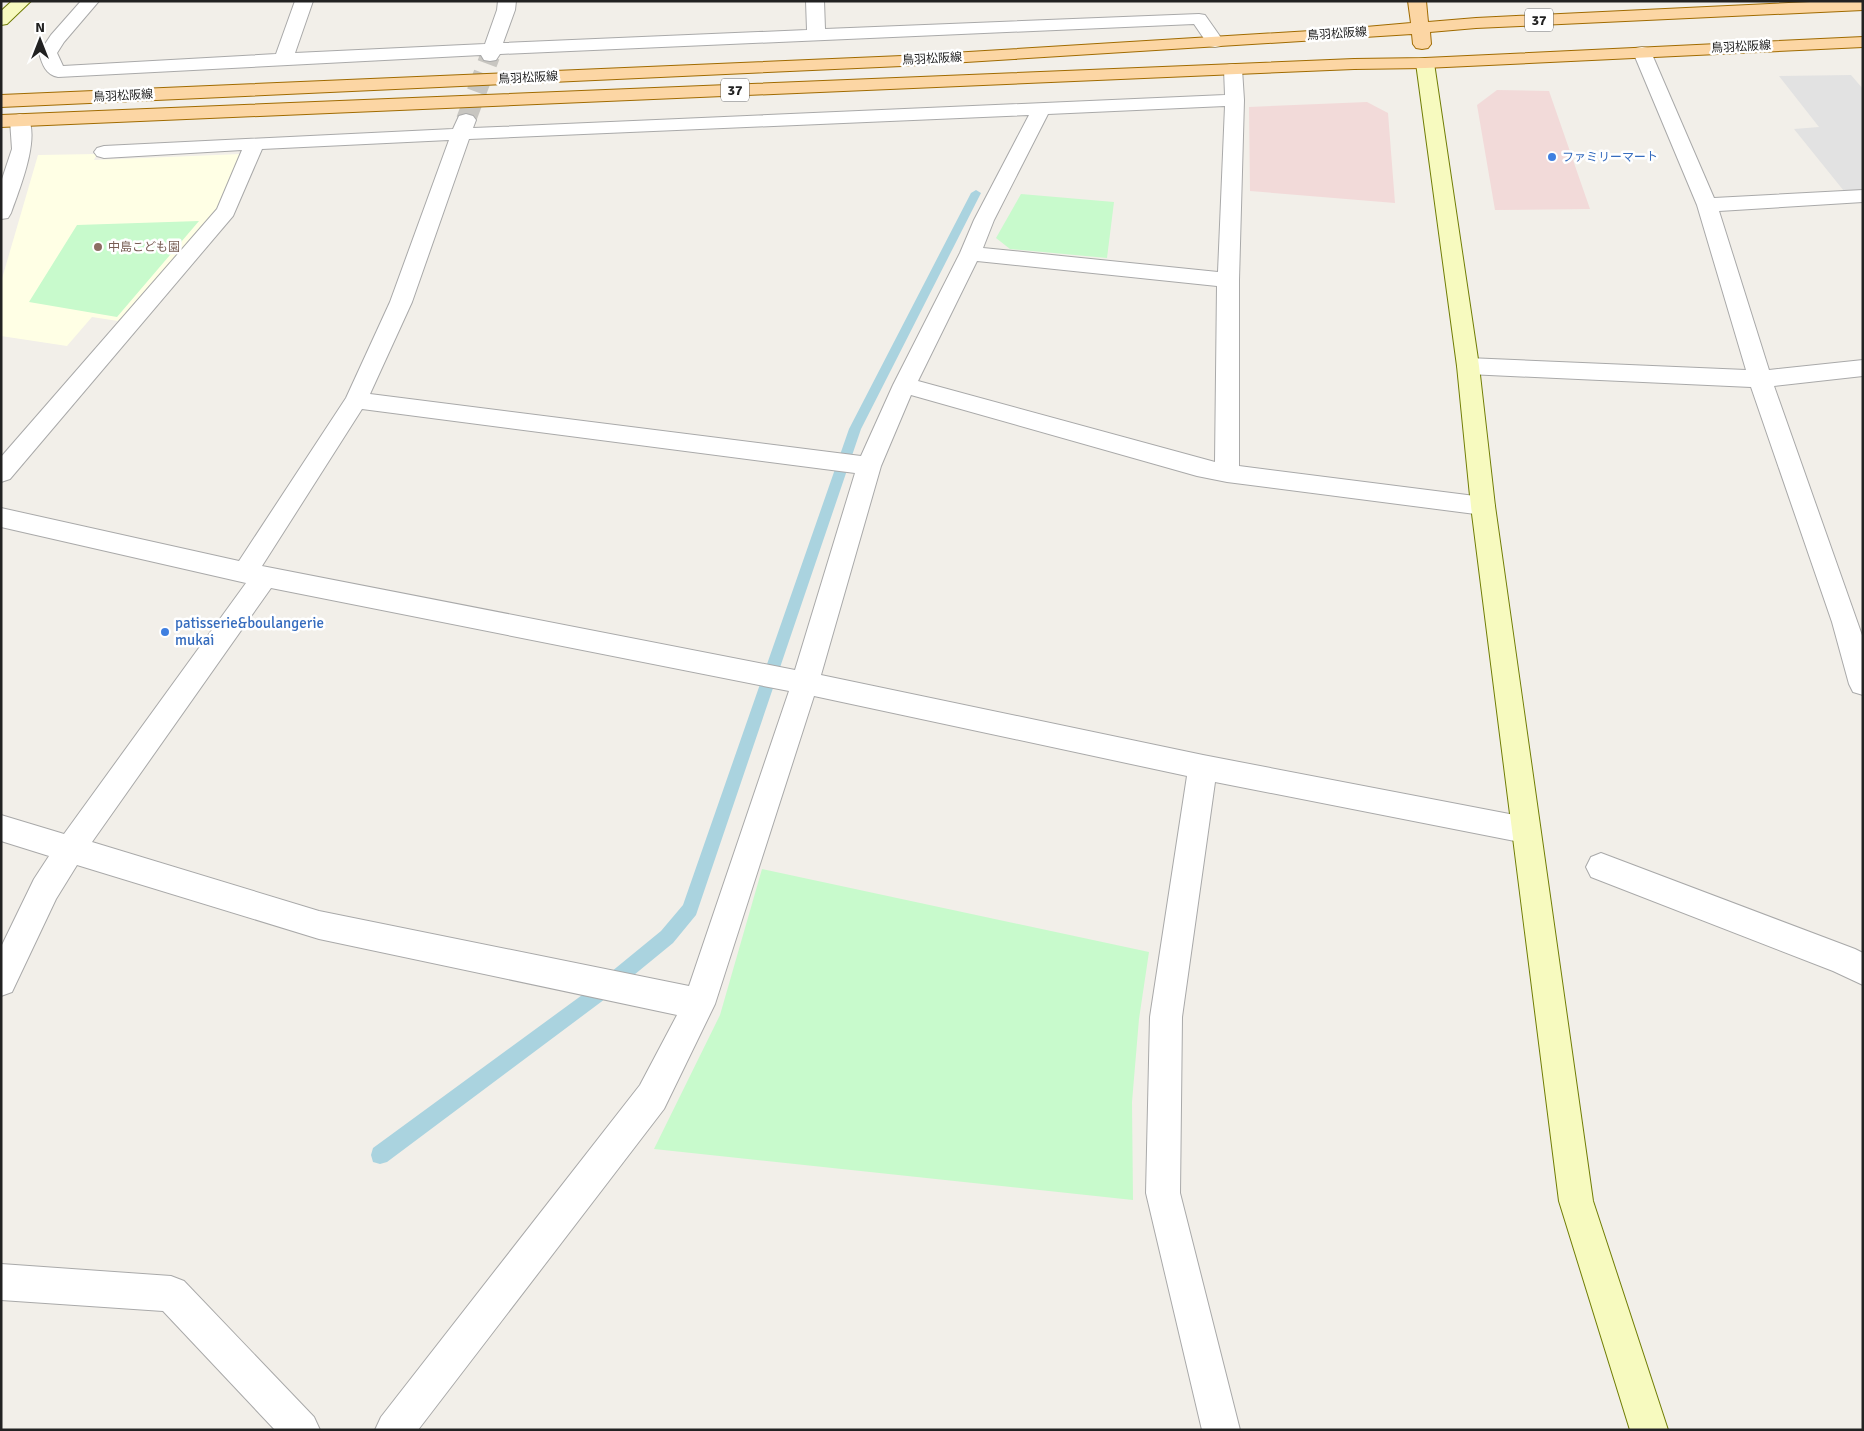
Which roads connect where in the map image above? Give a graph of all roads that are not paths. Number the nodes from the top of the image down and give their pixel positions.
1 (23, 1) edge
2 (91, 1) edge
3 (304, 1) edge
4 (507, 1) edge
5 (815, 1) edge
6 (1192, 1) edge
7 (1418, 1) edge
8 (1804, 1) edge
9 (1863, 5) edge
10 (1828, 7) junction
11 (1199, 19) junction
12 (1, 20) edge
13 (1420, 27) junction
14 (816, 35) junction
15 (1215, 42) junction
16 (1863, 42) edge
17 (491, 52) junction
18 (1642, 52) junction
19 (284, 58) junction
20 (1425, 63) junction
21 (1233, 69) junction
22 (1235, 100) junction
23 (1, 101) edge
24 (1042, 108) junction
25 (11, 120) edge
26 (463, 128) junction
27 (255, 144) junction
28 (104, 152) dead end
29 (1863, 196) edge
30 (1706, 205) junction
31 (1, 213) edge
32 (970, 253) junction
33 (1228, 280) junction
34 (1468, 366) junction
35 (1863, 368) edge
36 (1760, 380) junction
37 (904, 385) junction
38 (356, 400) junction
39 (864, 465) junction
40 (1, 473) edge
41 (1227, 473) junction
42 (1483, 506) junction
43 (1, 517) edge
44 (255, 574) junction
45 (1854, 621) edge
46 (799, 682) junction
47 (1863, 684) edge
48 (1203, 767) junction
49 (1, 828) edge
50 (1525, 830) junction
51 (70, 850) junction
52 (1601, 867) dead end
53 (1863, 970) edge
54 (1, 981) edge
55 (699, 1004) junction
56 (1, 1282) edge
57 (301, 1430) edge
58 (394, 1430) edge
59 (1221, 1430) edge
60 (1649, 1430) edge

1 - 12 street
2 - 19 street
3 - 19 street
4 - 17 street
5 - 14 street
6 - 11 street
7 - 13 main road
8 - 10 street
9 - 10 main road, 鳥羽松阪線 / 37
10 - 13 main road, 鳥羽松阪線 / 37
11 - 14 street
11 - 15 street
13 - 15 main road, 鳥羽松阪線 / 37
13 - 20 main road
14 - 17 street
15 - 23 main road, 鳥羽松阪線 / 37
16 - 18 main road, 鳥羽松阪線 / 37
17 - 19 street
18 - 20 main road, 鳥羽松阪線 / 37
18 - 30 street
20 - 21 main road, 鳥羽松阪線 / 37
20 - 34 street
21 - 22 street
21 - 25 main road, 鳥羽松阪線 / 37
22 - 24 street
22 - 33 street
24 - 26 street
24 - 32 street
25 - 31 street
26 - 27 street
26 - 38 street
27 - 28 street
27 - 40 street
29 - 30 street
30 - 36 street
32 - 33 street
32 - 37 street
33 - 41 street
34 - 36 street
34 - 42 street
35 - 36 street
36 - 45 street
37 - 39 street
37 - 41 street
38 - 39 street
38 - 44 street
39 - 46 street
41 - 42 street
42 - 50 street
43 - 44 street
44 - 46 street
44 - 51 street
45 - 47 street
46 - 48 street
46 - 55 street
48 - 50 street
48 - 59 street
49 - 51 street
50 - 60 street
51 - 54 street
51 - 55 street
52 - 53 street
55 - 58 street
56 - 57 street

